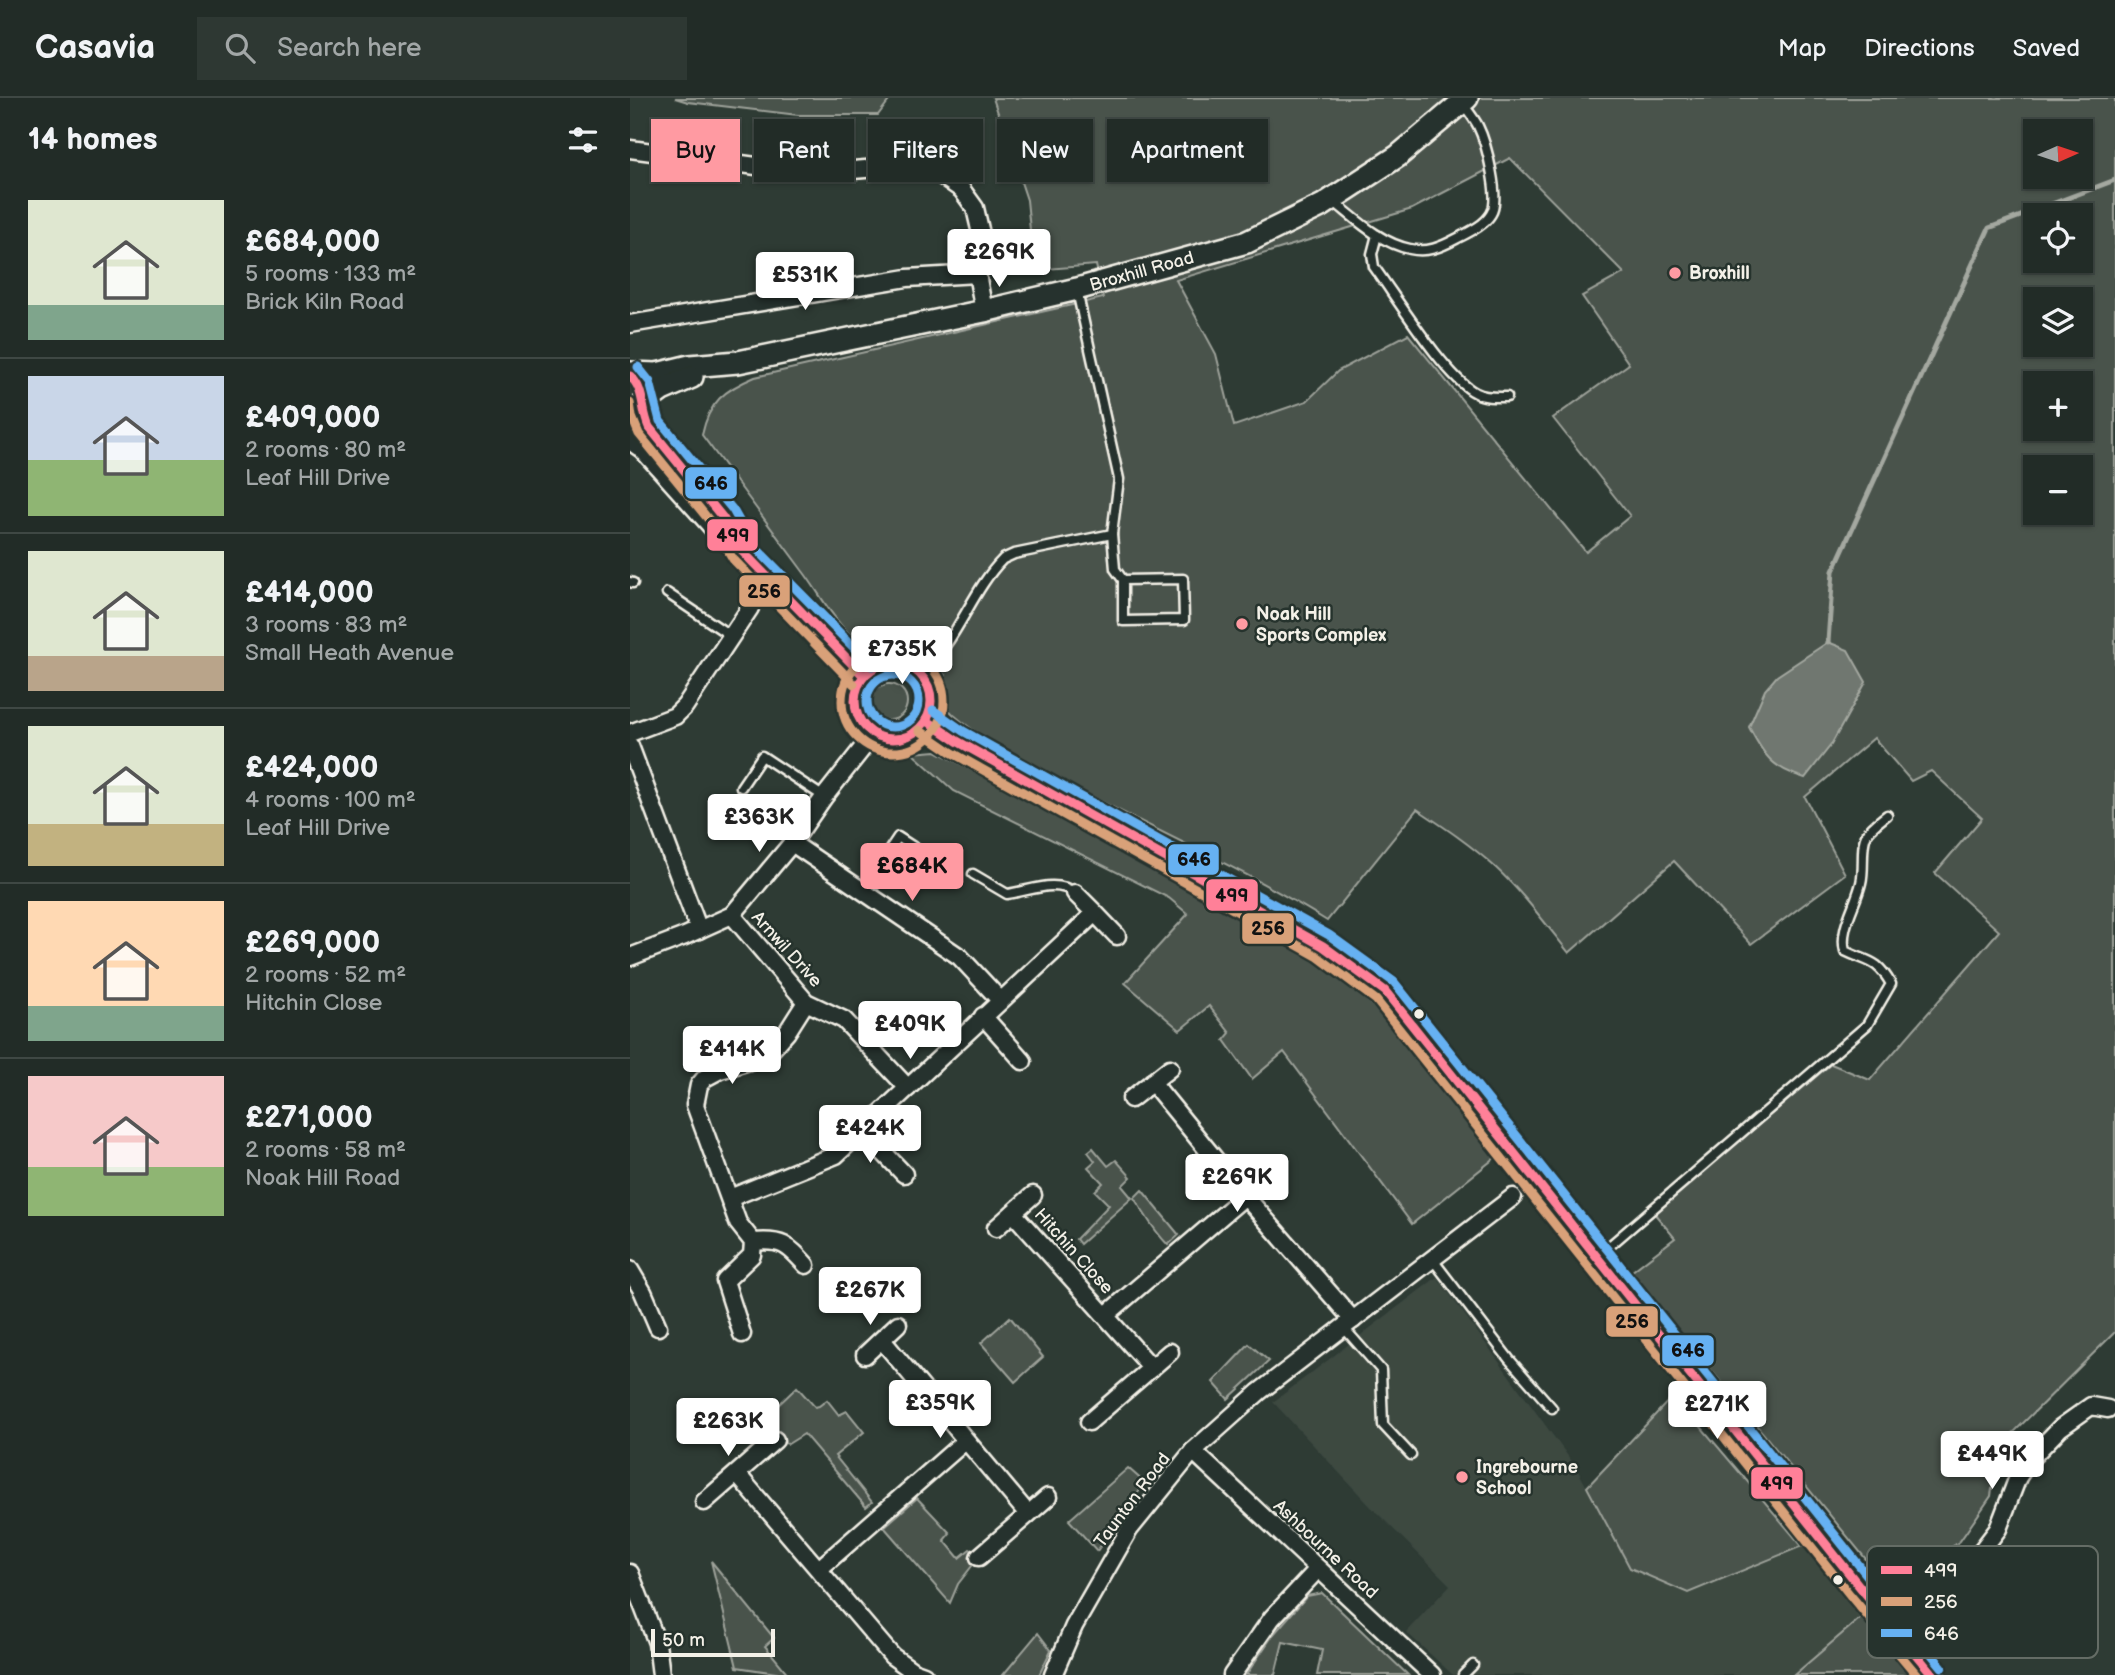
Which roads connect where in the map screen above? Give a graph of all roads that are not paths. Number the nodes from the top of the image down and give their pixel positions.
1 (1464, 100) edge
2 (630, 149) edge
3 (1331, 199) junction
4 (1377, 235) junction
5 (977, 274) junction
6 (1077, 289) junction
7 (984, 310) junction
8 (630, 324) edge
9 (738, 362) junction
10 (630, 374) edge
11 (1507, 397) dead end
12 (639, 413) edge
13 (630, 438) edge
14 (1112, 534) junction
15 (742, 551) junction
16 (1123, 580) junction
17 (667, 593) dead end
18 (750, 608) dead end
19 (731, 636) junction
20 (920, 673) junction
21 (863, 675) junction
22 (926, 720) junction
23 (630, 733) edge
24 (873, 735) junction
25 (630, 746) edge
26 (741, 787) dead end
27 (824, 797) junction
28 (1887, 814) dead end
29 (792, 843) junction
30 (932, 859) dead end
31 (973, 874) dead end
32 (862, 891) junction
33 (1075, 893) joint
34 (1095, 913) junction
35 (732, 915) junction
36 (699, 930) junction
37 (1117, 936) dead end
38 (630, 957) edge
39 (1000, 1000) junction
40 (806, 1002) junction
41 (983, 1016) junction
42 (1023, 1061) dead end
43 (1170, 1068) dead end
44 (1152, 1082) junction
45 (908, 1088) junction
46 (1131, 1099) dead end
47 (863, 1131) junction
48 (904, 1174) dead end
49 (1033, 1195) dead end
50 (1245, 1196) junction
51 (1513, 1197) dead end
52 (730, 1198) junction
53 (1013, 1213) junction
54 (996, 1228) dead end
55 (753, 1242) junction
56 (1596, 1257) junction
57 (1433, 1260) junction
58 (806, 1265) dead end
59 (630, 1270) edge
60 (1106, 1315) junction
61 (898, 1324) dead end
62 (1349, 1324) junction
63 (657, 1327) dead end
64 (742, 1335) dead end
65 (882, 1340) junction
66 (1170, 1352) dead end
67 (865, 1355) dead end
68 (1152, 1368) junction
69 (1552, 1408) dead end
70 (2108, 1409) dead end
71 (1089, 1422) dead end
72 (775, 1440) dead end
73 (965, 1441) junction
74 (1194, 1451) junction
75 (1411, 1455) dead end
76 (737, 1474) junction
77 (1048, 1496) dead end
78 (704, 1502) dead end
79 (1028, 1514) junction
80 (1985, 1546) edge
81 (979, 1557) dead end
82 (820, 1569) junction
83 (1318, 1569) junction
84 (630, 1573) edge
85 (1867, 1594) edge
86 (1919, 1658) edge
87 (1473, 1665) dead end
88 (915, 1674) edge
89 (661, 1675) edge
90 (1053, 1675) edge
91 (1232, 1675) edge
92 (1432, 1675) edge
93 (1463, 1675) edge
94 (1933, 1675) edge

1 - 3 street, Broxhill Road
1 - 4 lane
2 - 5 street
3 - 4 lane
3 - 6 street, Broxhill Road
4 - 11 lane
5 - 7 street
5 - 8 street
6 - 7 street, Broxhill Road
6 - 14 lane
7 - 9 street, Broxhill Road
9 - 10 street, Broxhill Road
9 - 12 street, Broxhill Road
10 - 12 street
12 - 15 street
13 - 15 street
14 - 16 lane
14 - 20 lane
15 - 21 street
16 - 16 lane
17 - 19 lane
18 - 19 street
19 - 23 street
20 - 21 street
20 - 22 street
21 - 24 street
22 - 24 street
22 - 56 street
24 - 27 street
25 - 36 street
26 - 27 lane
27 - 29 street
28 - 56 lane
29 - 32 street
29 - 35 street
30 - 32 lane
31 - 33 lane
32 - 39 street
33 - 34 street
34 - 37 street
34 - 39 street
35 - 36 street
35 - 40 street, Arnwil Drive
36 - 38 street
39 - 41 street
40 - 45 street, Arnwil Drive
40 - 52 street
41 - 42 street
41 - 45 street
43 - 44 street
44 - 46 street
44 - 50 street
45 - 47 street
47 - 48 street
47 - 52 street
49 - 53 street, Hitchin Close
50 - 60 street, Hitchin Close
50 - 62 street
51 - 57 street, Taunton Road
52 - 55 street
53 - 54 street, Hitchin Close
53 - 60 street, Hitchin Close
55 - 58 street
55 - 64 street
56 - 85 street
57 - 62 street, Taunton Road
57 - 69 lane
59 - 63 street
60 - 68 street, Hitchin Close
61 - 65 street
62 - 74 street, Taunton Road
62 - 75 lane
65 - 67 street
65 - 73 street
66 - 68 street
68 - 71 street
70 - 80 street
72 - 76 street
73 - 79 street
73 - 82 street
74 - 83 street, Ashbourne Road
74 - 90 street, Taunton Road
76 - 78 street
76 - 82 street
77 - 79 street
79 - 81 street
82 - 88 street
83 - 91 street
83 - 92 street, Ashbourne Road
84 - 89 street
86 - 94 street
87 - 93 lane

